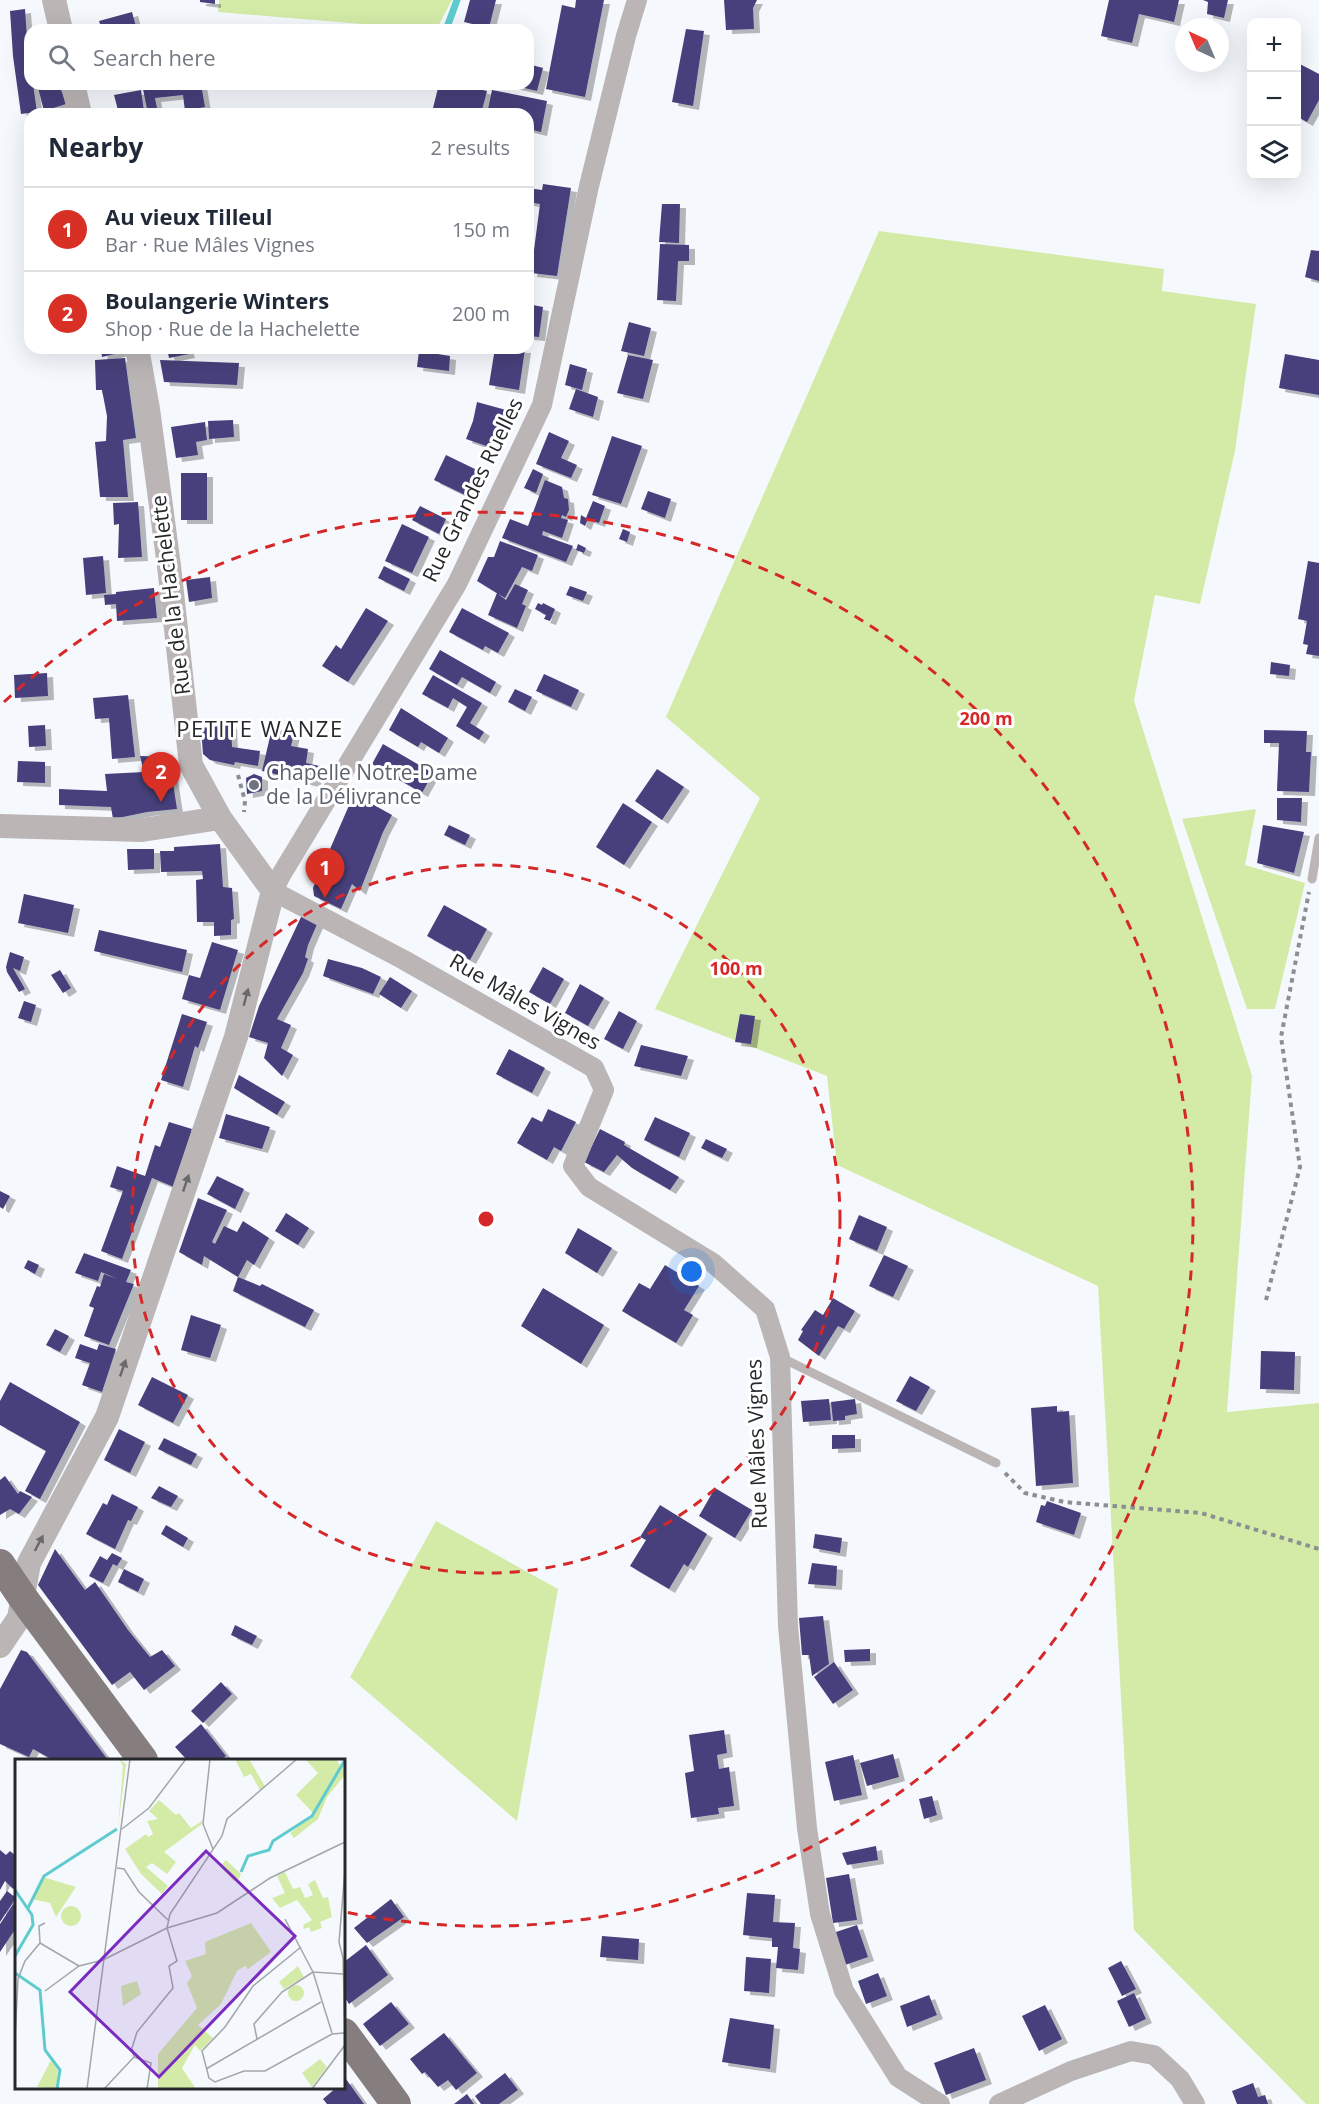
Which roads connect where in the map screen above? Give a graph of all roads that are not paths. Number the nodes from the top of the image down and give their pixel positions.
1 (54, 0) edge
2 (637, 0) edge
3 (60, 24) edge
4 (74, 90) edge
5 (79, 108) edge
6 (137, 354) edge
7 (231, 818) junction
8 (0, 826) edge
9 (1319, 838) edge
10 (1312, 879) road end
11 (273, 891) junction
12 (780, 1357) junction
13 (996, 1463) road end
14 (0, 1564) edge
15 (23, 1598) junction
16 (0, 1646) edge
17 (142, 1759) edge
18 (345, 2033) edge
19 (396, 2104) edge
20 (940, 2104) edge
21 (999, 2104) edge
22 (1195, 2104) edge

1 - 3 street
2 - 11 street, Rue Grandes Ruelles
4 - 5 street
6 - 7 street, Rue de la Hachelette
7 - 8 street
7 - 11 street, Rue de la Hachelette
9 - 10 lane
11 - 12 street, Rue Mâles Vignes
15 -> 11 street
12 - 13 lane
12 - 20 street, Rue Mâles Vignes
14 - 15 main road
15 - 16 street
15 - 17 main road
18 - 19 main road
21 - 22 street

